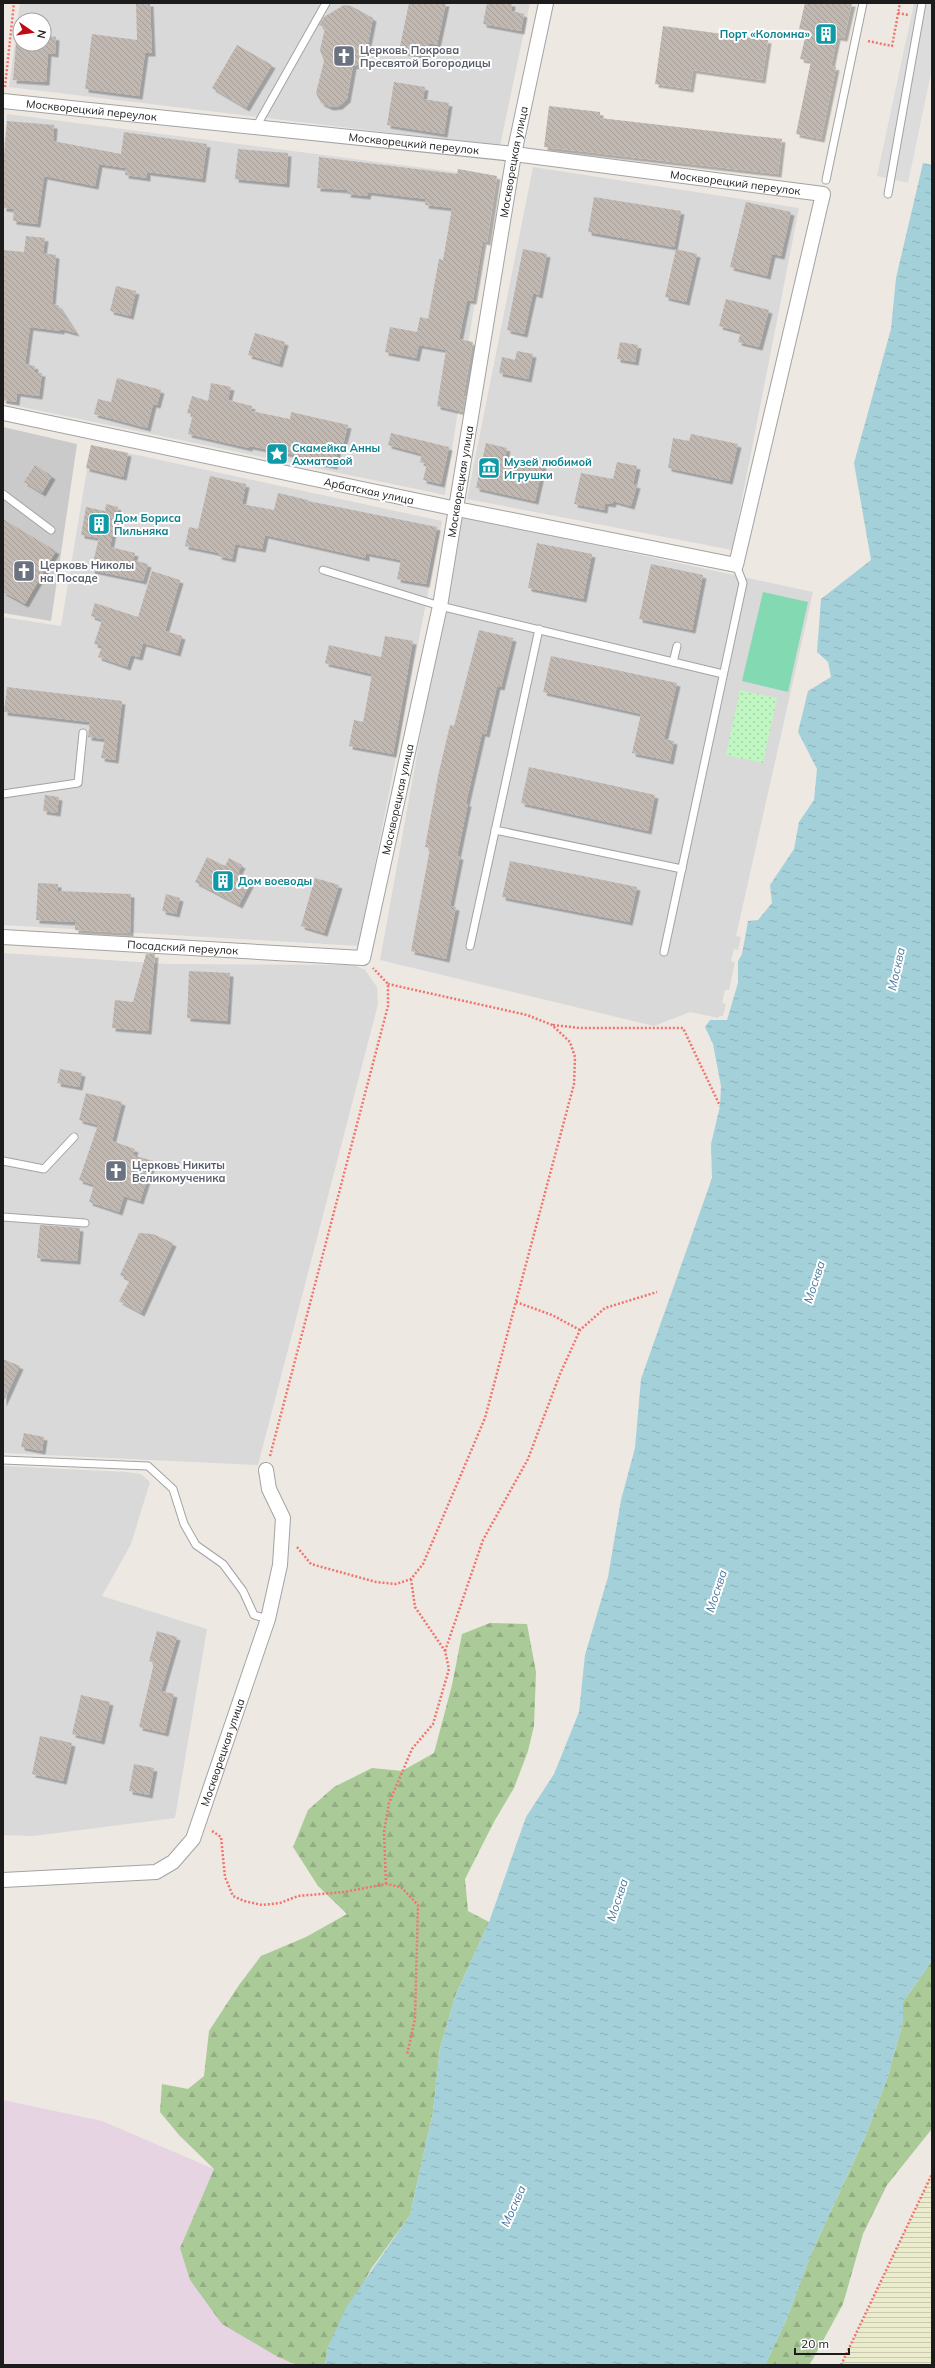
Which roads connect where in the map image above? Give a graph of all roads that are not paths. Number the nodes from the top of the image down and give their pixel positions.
1 (326, 3) edge
2 (546, 3) edge
3 (863, 3) edge
4 (922, 3) edge
5 (3, 101) edge
6 (256, 127) junction
7 (514, 154) junction
8 (826, 180) dead end
9 (888, 194) dead end
10 (3, 413) edge
11 (3, 494) edge
12 (457, 509) junction
13 (51, 530) dead end
14 (736, 566) junction
15 (323, 570) dead end
16 (440, 606) junction
17 (539, 630) junction
18 (677, 646) dead end
19 (673, 662) junction
20 (723, 674) junction
21 (83, 733) dead end
22 (3, 794) edge
23 (495, 830) junction
24 (682, 869) junction
25 (3, 937) edge
26 (470, 946) dead end
27 (664, 952) dead end
28 (363, 958) joint
29 (74, 1137) dead end
30 (3, 1161) edge
31 (3, 1218) edge
32 (85, 1223) dead end
33 (3, 1460) edge
34 (266, 1470) road end
35 (268, 1619) junction
36 (3, 1880) edge

1 - 6 lane
2 - 7 street, Москворецкая улица
3 - 8 lane
4 - 9 lane
5 - 6 street, Москворецкий переулок
6 - 7 street, Москворецкий переулок
7 - 12 street, Москворецкая улица
7 - 14 street, Москворецкий переулок
10 - 12 street, Арбатская улица
11 - 13 lane
12 - 14 street, Арбатская улица
12 - 16 street, Москворецкая улица
14 - 20 lane
15 - 16 lane
16 - 17 lane
16 - 28 street, Москворецкая улица
17 - 19 lane
17 - 23 lane
18 - 19 lane
19 - 20 lane
20 - 24 lane
21 - 22 lane
23 - 24 lane
23 - 26 lane
24 - 27 lane
25 - 28 street, Посадский переулок
29 - 30 lane
31 - 32 lane
33 - 35 lane
34 - 35 street, Москворецкая улица
35 - 36 street, Москворецкая улица

